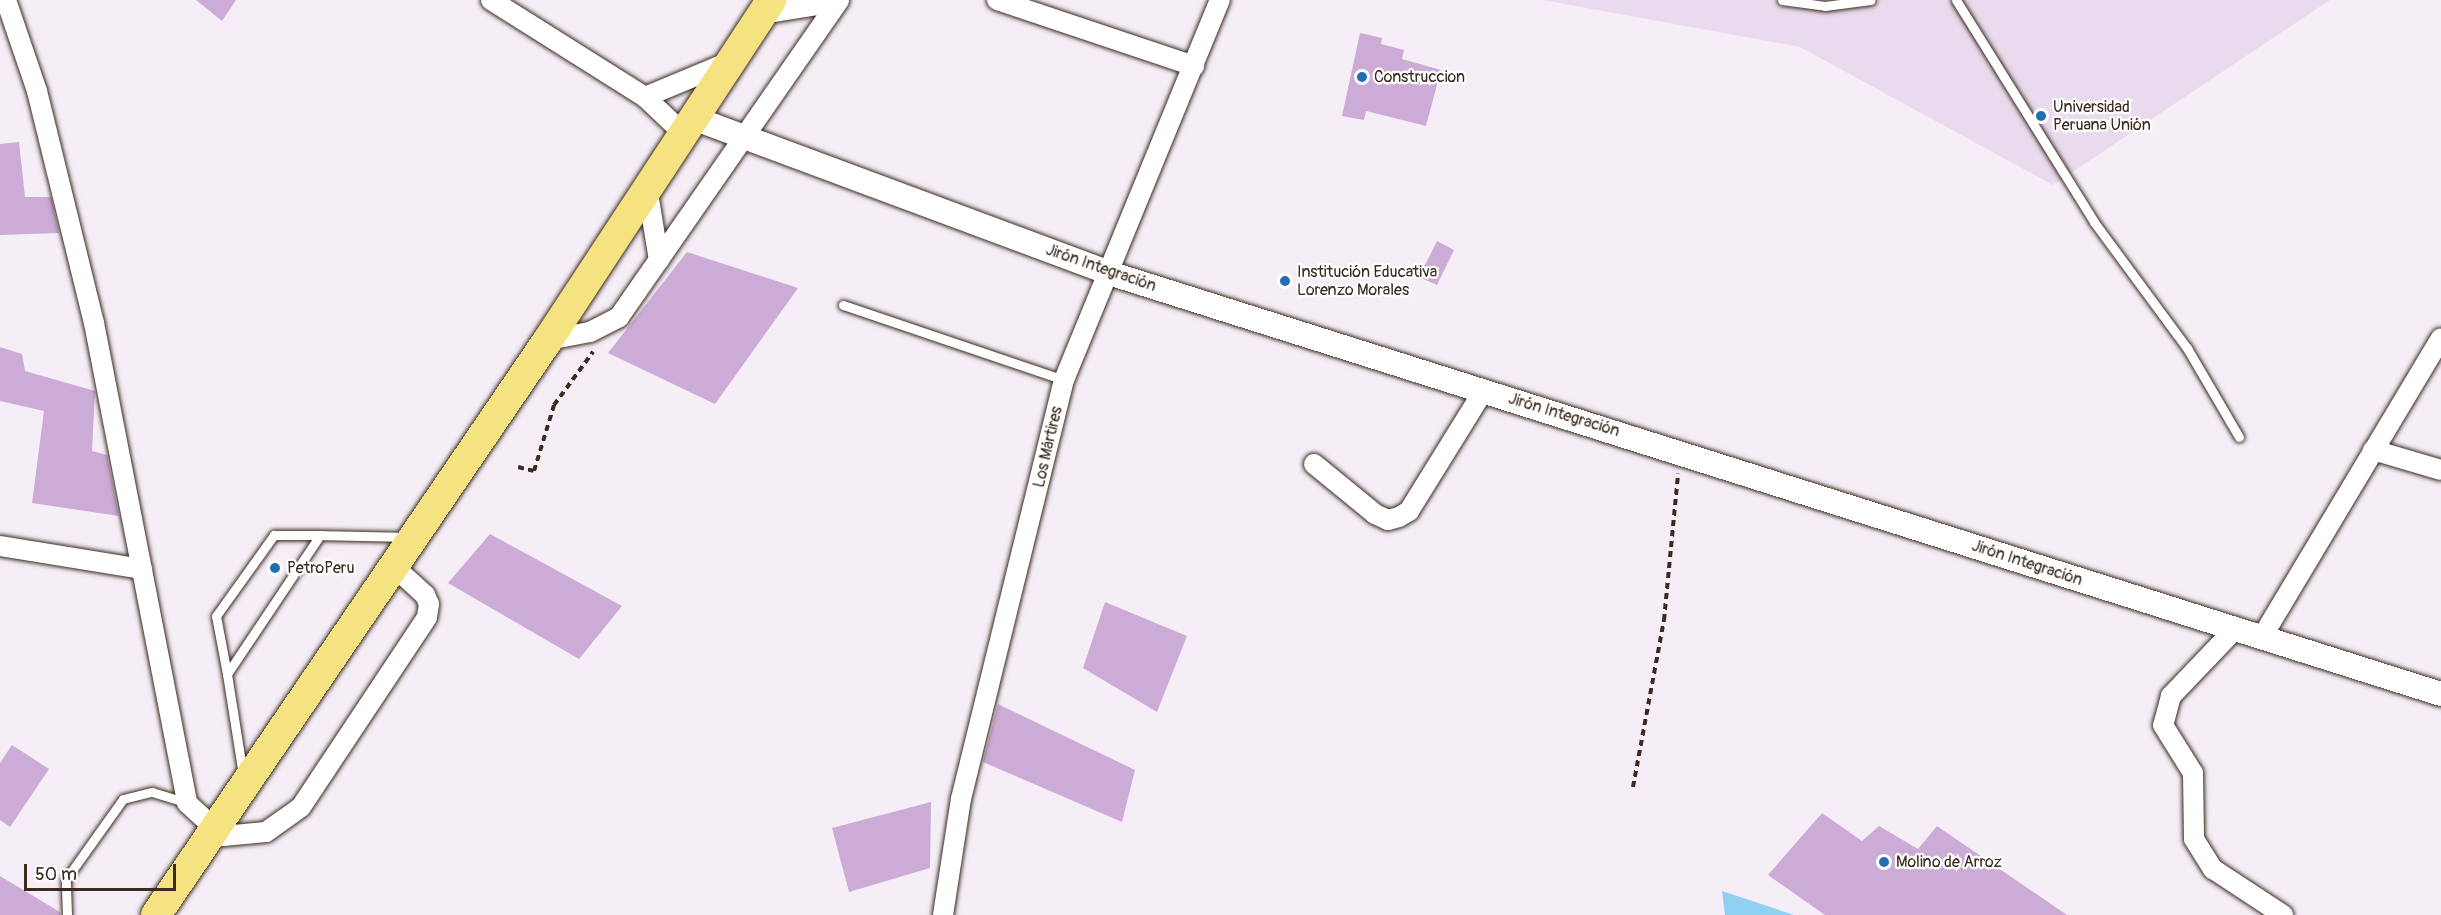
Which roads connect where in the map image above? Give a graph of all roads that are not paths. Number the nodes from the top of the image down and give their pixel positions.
1 (6, 0) edge
2 (491, 0) edge
3 (997, 0) edge
4 (1220, 0) edge
5 (1782, 0) edge
6 (1871, 0) edge
7 (1956, 0) edge
8 (838, 1) edge
9 (766, 7) edge
10 (729, 62) junction
11 (1194, 66) junction
12 (645, 97) junction
13 (688, 125) junction
14 (745, 136) junction
15 (647, 187) junction
16 (659, 260) junction
17 (1109, 273) junction
18 (843, 305) dead end
19 (2441, 338) edge
20 (548, 340) junction
21 (1064, 380) junction
22 (1484, 390) junction
23 (2239, 437) dead end
24 (2373, 450) junction
25 (1314, 464) dead end
26 (2441, 470) edge
27 (320, 535) junction
28 (411, 537) junction
29 (0, 546) edge
30 (392, 565) junction
31 (142, 569) junction
32 (2235, 629) junction
33 (2262, 637) junction
34 (227, 674) junction
35 (2441, 694) edge
36 (245, 785) junction
37 (187, 803) junction
38 (214, 829) junction
39 (67, 915) edge
40 (156, 915) edge
41 (943, 915) edge
42 (2283, 915) edge

1 - 31 street
2 - 12 street
3 - 11 street
4 - 11 street, Los Mártires
5 - 6 lane
7 - 23 lane
8 - 9 street
8 - 14 street
9 - 10 main road
10 - 12 street
10 - 13 main road
11 - 17 street, Los Mártires
12 - 13 street
13 - 14 street, Jirón Integración
13 - 15 main road
14 - 16 street
14 - 17 street, Jirón Integración
15 - 16 street
15 - 20 main road
16 - 20 street
17 - 21 street, Los Mártires
17 - 22 street, Jirón Integración
18 - 21 lane
19 - 24 street
20 - 28 main road
21 - 41 street, Los Mártires
22 - 25 street
22 - 32 street, Jirón Integración
24 - 26 street
24 - 33 street
27 - 28 lane
27 - 34 lane
27 - 34 lane
28 - 30 main road
29 - 31 street
30 - 36 main road
30 - 38 street
31 - 37 street
32 - 33 street, Jirón Integración
32 - 42 street
33 - 35 street, Jirón Integración
34 - 36 lane
36 - 38 main road
37 - 38 street
37 - 39 lane
38 - 40 main road

